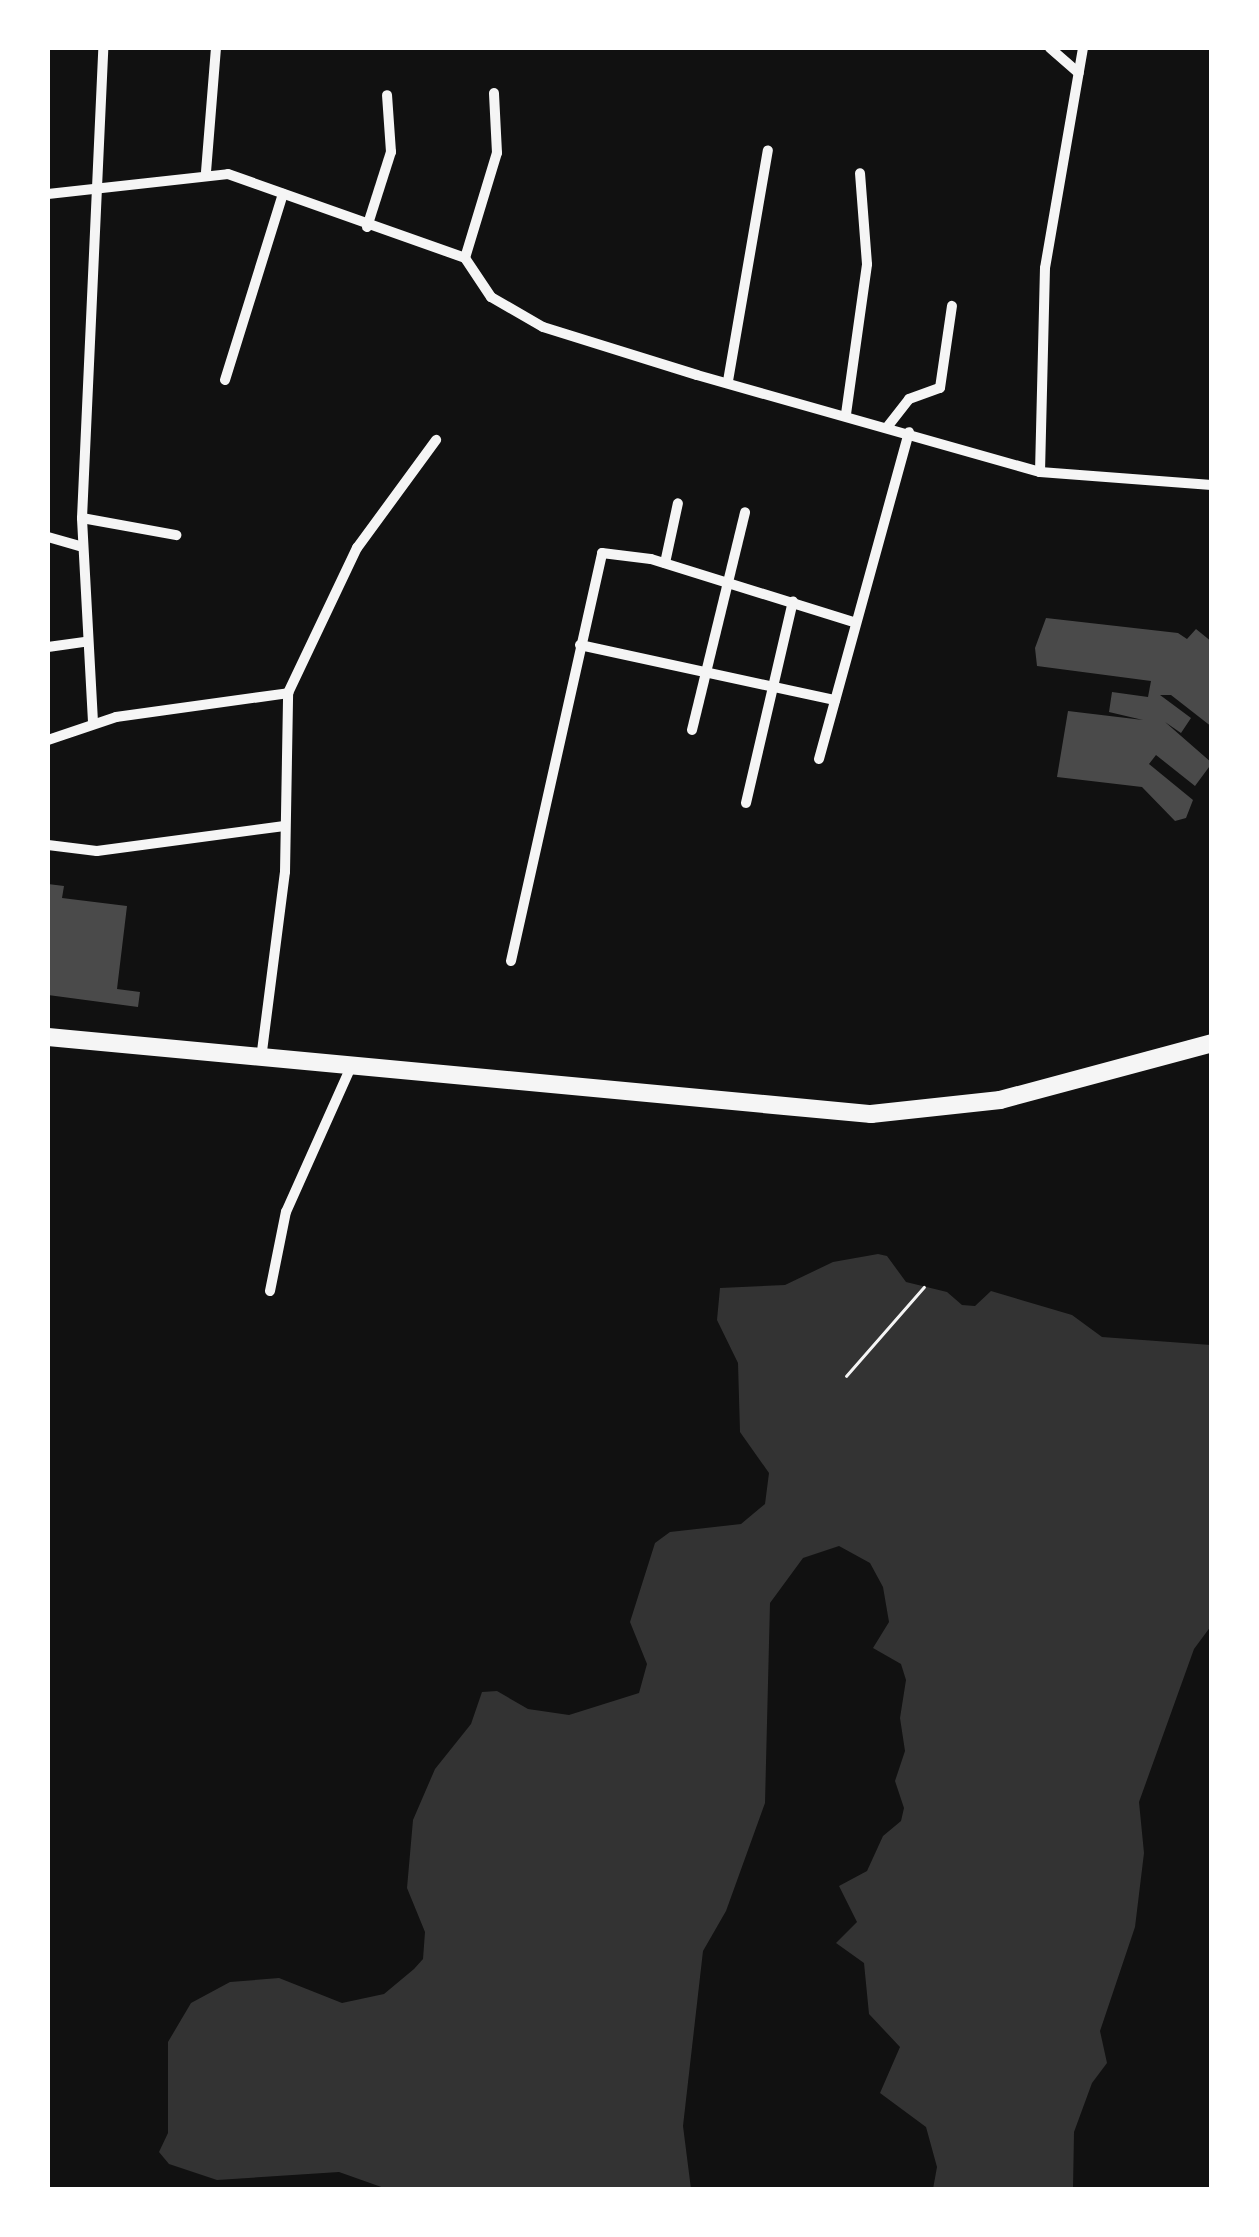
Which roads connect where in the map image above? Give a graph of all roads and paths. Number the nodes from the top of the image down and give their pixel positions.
1 (103, 48) edge
2 (216, 48) edge
3 (1050, 48) edge
4 (1084, 48) edge
5 (1079, 74) junction
6 (494, 92) dead end
7 (387, 95) dead end
8 (768, 150) dead end
9 (206, 172) junction
10 (860, 173) dead end
11 (100, 188) junction
12 (48, 194) edge
13 (282, 194) junction
14 (368, 226) junction
15 (465, 258) junction
16 (952, 306) dead end
17 (225, 380) dead end
18 (728, 381) junction
19 (846, 414) junction
20 (888, 426) junction
21 (909, 432) junction
22 (436, 440) dead end
23 (1040, 472) junction
24 (1212, 485) edge
25 (678, 503) dead end
26 (745, 512) dead end
27 (82, 518) junction
28 (176, 535) dead end
29 (48, 537) edge
30 (82, 547) junction
31 (665, 563) junction
32 (729, 582) junction
33 (793, 602) junction
34 (854, 622) junction
35 (85, 642) junction
36 (580, 646) junction
37 (48, 647) edge
38 (707, 670) junction
39 (774, 683) junction
40 (288, 693) junction
41 (835, 700) junction
42 (93, 722) junction
43 (692, 730) dead end
44 (48, 740) edge
45 (819, 759) dead end
46 (746, 804) dead end
47 (284, 826) junction
48 (48, 845) edge
49 (511, 961) dead end
50 (48, 1037) edge
51 (1212, 1043) edge
52 (261, 1060) junction
53 (350, 1070) junction
54 (924, 1287) dead end
55 (270, 1291) dead end
56 (846, 1376) dead end

1 - 11 street
2 - 9 street
3 - 5 street
4 - 5 street
5 - 23 street
6 - 15 street
7 - 14 street
8 - 18 street
9 - 11 street
9 - 13 street
10 - 19 street
11 - 12 street
11 - 27 street
13 - 14 street
13 - 17 street
14 - 15 street
15 - 18 street
16 - 20 street
18 - 19 street
19 - 20 street
20 - 21 street
21 - 23 street
21 - 34 street
22 - 40 street
23 - 24 street
25 - 31 street
26 - 32 street
27 - 28 street
27 - 30 street
29 - 30 street
30 - 35 street
31 - 32 street
31 - 36 street
32 - 33 street
32 - 38 street
33 - 34 street
33 - 39 street
34 - 41 street
35 - 37 street
35 - 42 street
36 - 38 street
36 - 49 street
38 - 39 street
38 - 43 street
39 - 41 street
39 - 46 street
40 - 42 street
40 - 47 street
41 - 45 street
42 - 44 street
47 - 48 street
47 - 52 street
50 - 52 highway
51 - 53 highway
52 - 53 highway
53 - 55 street
54 - 56 path

